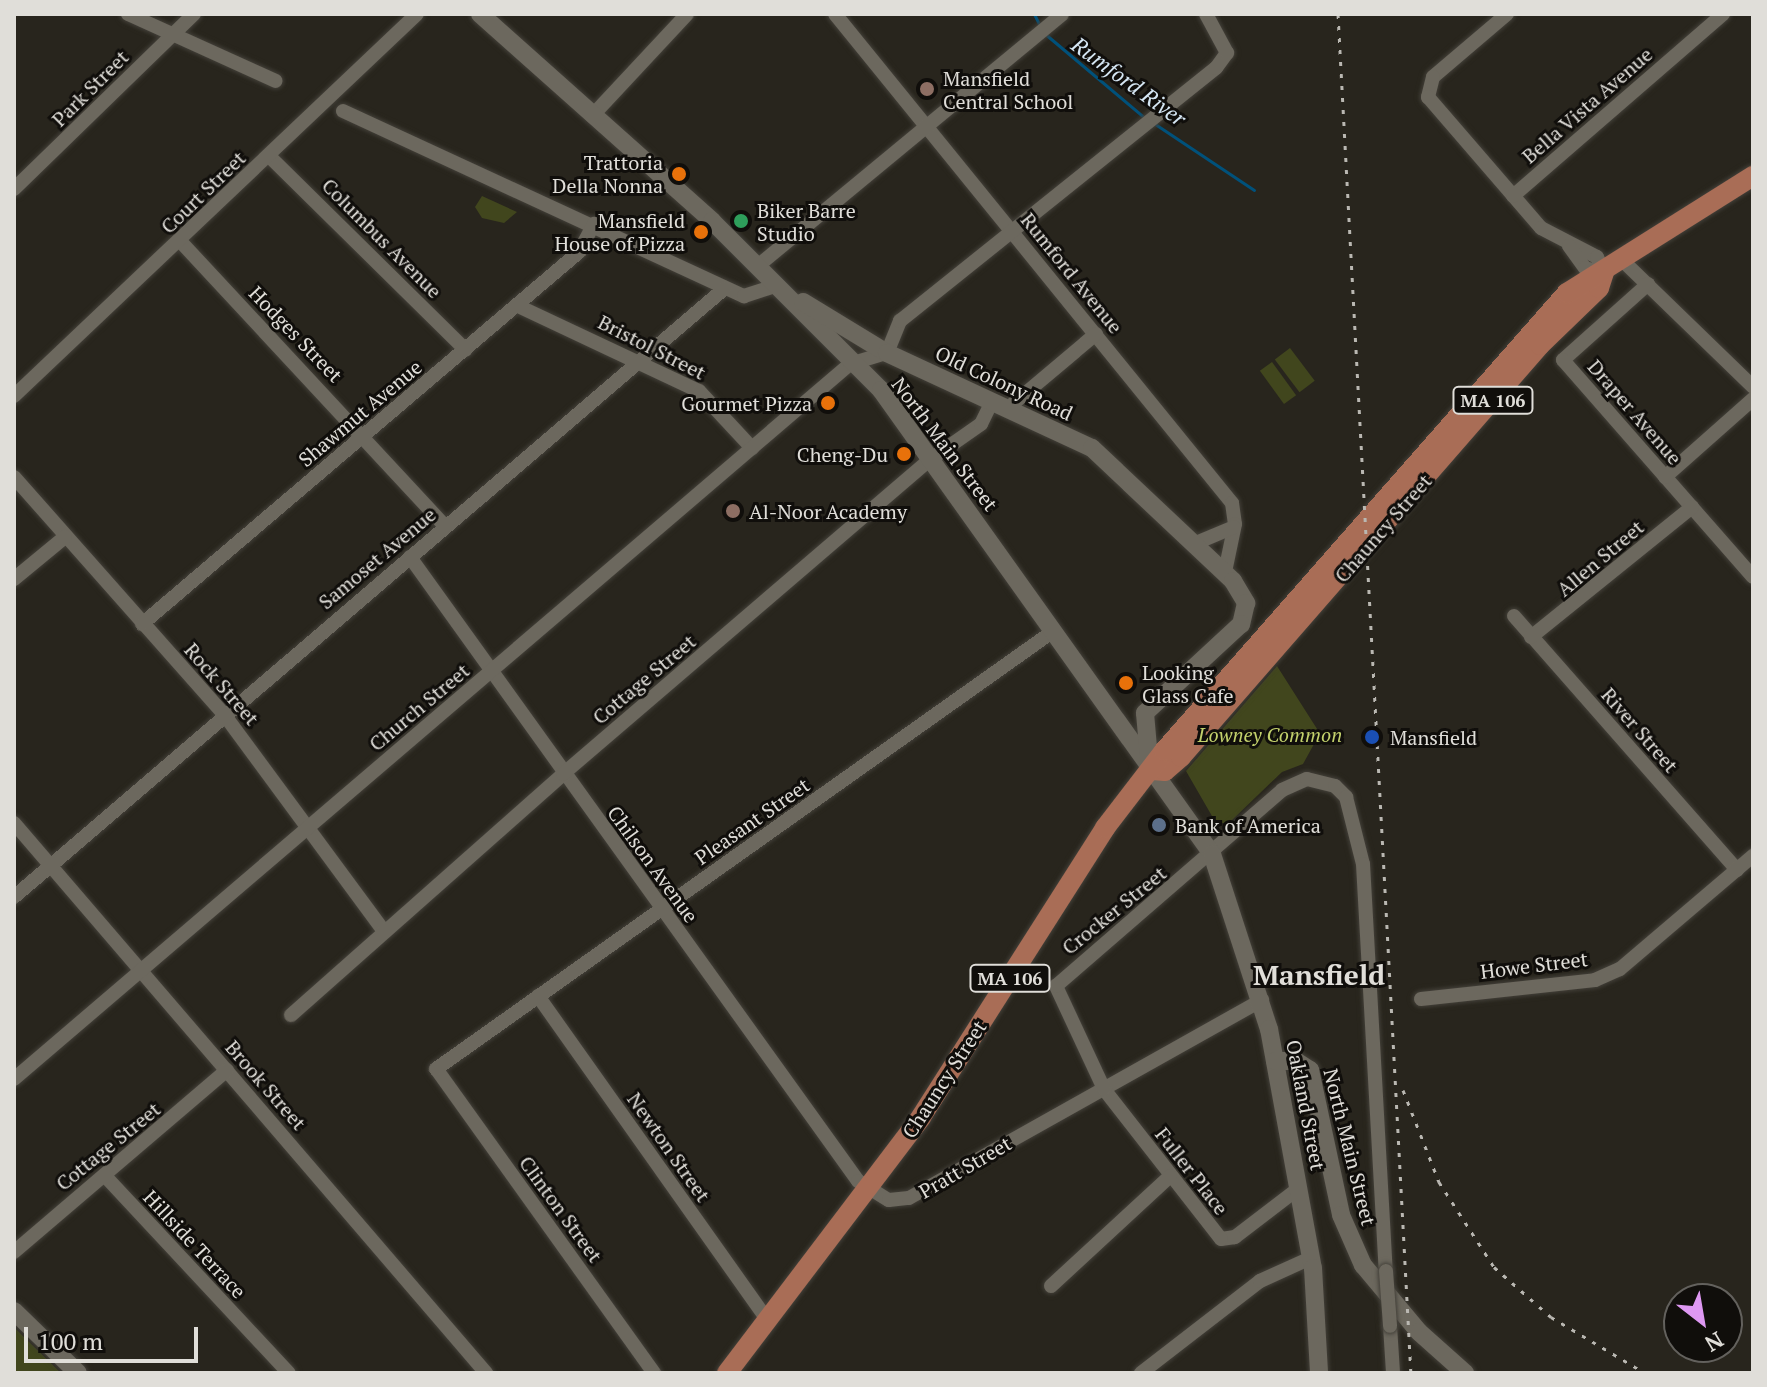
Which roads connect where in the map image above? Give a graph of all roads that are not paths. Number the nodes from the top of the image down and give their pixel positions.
1 (128, 14) edge
2 (194, 14) edge
3 (417, 14) edge
4 (480, 14) edge
5 (687, 14) edge
6 (835, 14) edge
7 (1062, 14) edge
8 (1206, 14) edge
9 (1507, 14) edge
10 (1723, 14) edge
11 (172, 35) junction
12 (276, 81) dead end
13 (343, 111) dead end
14 (592, 116) junction
15 (927, 128) junction
16 (269, 156) junction
17 (1753, 176) edge
18 (14, 189) edge
19 (1513, 196) junction
20 (594, 224) junction
21 (1013, 231) junction
22 (181, 242) junction
23 (1621, 259) junction
24 (759, 265) junction
25 (1604, 273) junction
26 (1648, 284) junction
27 (778, 285) junction
28 (725, 288) junction
29 (518, 306) junction
30 (1096, 334) junction
31 (466, 350) junction
32 (887, 353) junction
33 (640, 359) junction
34 (850, 364) junction
35 (1753, 387) edge
36 (881, 390) junction
37 (14, 396) edge
38 (1753, 399) edge
39 (1000, 404) junction
40 (364, 436) junction
41 (752, 448) junction
42 (931, 459) junction
43 (14, 477) edge
44 (1665, 477) junction
45 (1692, 507) junction
46 (445, 526) junction
47 (1234, 527) junction
48 (65, 537) junction
49 (1196, 543) junction
50 (410, 557) junction
51 (1225, 572) junction
52 (1753, 577) edge
53 (14, 579) edge
54 (1514, 616) dead end
55 (142, 624) junction
56 (1052, 632) junction
57 (1531, 637) junction
58 (492, 672) junction
59 (1101, 698) junction
60 (1145, 713) junction
61 (226, 717) junction
62 (1152, 770) junction
63 (563, 774) junction
64 (14, 823) edge
65 (309, 828) junction
66 (1212, 854) junction
67 (1753, 856) edge
68 (51, 866) junction
69 (1737, 870) junction
70 (14, 897) edge
71 (662, 909) junction
72 (384, 931) junction
73 (141, 969) junction
74 (538, 996) junction
75 (1421, 999) dead end
76 (1262, 1000) junction
77 (291, 1015) dead end
78 (1275, 1061) junction
79 (436, 1069) joint
80 (227, 1070) junction
81 (14, 1079) edge
82 (1104, 1089) junction
83 (1170, 1176) junction
84 (106, 1177) junction
85 (1299, 1188) junction
86 (870, 1189) junction
87 (14, 1252) edge
88 (1311, 1258) junction
89 (1051, 1286) dead end
90 (14, 1311) edge
91 (768, 1321) junction
92 (78, 1373) edge
93 (289, 1373) edge
94 (486, 1373) edge
95 (654, 1373) edge
96 (727, 1373) edge
97 (1141, 1373) edge
98 (1319, 1373) edge
99 (1393, 1373) edge
100 (1465, 1373) edge

1 - 11 street
2 - 11 street, Park Street
3 - 16 street, Court Street
4 - 14 main road, North Main Street
5 - 14 street
6 - 15 street, Rumford Avenue
7 - 15 street
8 - 21 street
9 - 19 street
10 - 19 street, Bella Vista Avenue
11 - 12 street
11 - 18 street, Park Street
13 - 20 street
14 - 24 main road, North Main Street
15 - 21 street, Rumford Avenue
15 - 24 street
16 - 22 street, Court Street
16 - 31 street, Columbus Avenue
17 - 23 main road, Chauncy Street / MA 106
19 - 25 street
20 - 28 street
20 - 29 street, Shawmut Avenue
21 - 30 street, Rumford Avenue
21 - 32 street
22 - 37 street, Court Street
22 - 40 street, Hodges Street
23 - 25 main road, Chauncy Street / MA 106
23 - 26 street
24 - 27 main road, North Main Street
25 - 62 main road, Chauncy Street / MA 106
26 - 35 street
26 - 44 street, Draper Avenue
27 - 28 street
27 - 32 main road, Old Colony Road
27 - 34 main road, North Main Street
28 - 33 street, Samoset Avenue
29 - 31 street, Shawmut Avenue
29 - 33 street, Bristol Street
30 - 39 street, Cottage Street
30 - 47 street, Rumford Avenue
31 - 40 street, Shawmut Avenue
32 - 34 street
32 - 36 main road
32 - 39 main road, Old Colony Road
33 - 41 street, Bristol Street
33 - 46 street, Samoset Avenue
34 - 36 main road, North Main Street
34 - 41 street, Church Street
36 - 42 main road, North Main Street
38 - 44 street
39 - 42 street, Cottage Street
39 - 49 main road, Old Colony Road
40 - 46 street, Hodges Street
40 - 55 street, Shawmut Avenue
41 - 58 street, Church Street
42 - 56 main road, North Main Street
42 - 63 street, Cottage Street
43 - 48 street, Rock Street
44 - 45 street, Draper Avenue
45 - 52 street, Draper Avenue
45 - 57 street, Allen Street
46 - 50 street, Samoset Avenue
47 - 49 street
47 - 51 street, Rumford Avenue
48 - 53 street
48 - 55 street, Rock Street
49 - 51 main road, Old Colony Road
50 - 58 street, Chilson Avenue
50 - 61 street, Samoset Avenue
51 - 60 main road, Old Colony Road
54 - 57 street, River Street
55 - 61 street, Rock Street
56 - 59 main road, North Main Street
56 - 71 street, Pleasant Street
57 - 69 street, River Street
58 - 63 street, Chilson Avenue
58 - 65 street, Church Street
59 - 60 main road
59 - 62 main road, North Main Street
60 - 62 main road
61 - 65 street, Rock Street
61 - 68 street, Samoset Avenue
62 - 66 main road, North Main Street
62 - 86 main road, Chauncy Street / MA 106
63 - 71 street, Chilson Avenue
63 - 72 street, Cottage Street
64 - 68 street, Brook Street
65 - 72 street, Rock Street
65 - 73 street, Church Street
66 - 76 main road, Oakland Street
66 - 82 street, Crocker Street
66 - 99 street, bridge
67 - 69 street, Howe Street
68 - 70 street, Samoset Avenue
68 - 73 street, Brook Street
69 - 75 street, Howe Street
71 - 74 street, Pleasant Street
71 - 86 street, Chilson Avenue
72 - 77 street, Cottage Street
73 - 80 street, Brook Street
73 - 81 street, Church Street
74 - 79 street, Pleasant Street
74 - 91 street, Newton Street
76 - 78 main road, Oakland Street
76 - 82 street, Pratt Street
78 - 85 main road, Oakland Street
78 - 100 main road, North Main Street
79 - 95 street, Clinton Street
80 - 84 street, Cottage Street
80 - 94 street, Brook Street
82 - 83 street, Fuller Place
82 - 86 street, Pratt Street
83 - 85 street, Fuller Place
83 - 89 street
84 - 87 street, Cottage Street
84 - 93 street, Hillside Terrace
85 - 88 main road, Oakland Street
86 - 91 main road, MA 106
88 - 97 street
88 - 98 main road, Oakland Street
90 - 92 main road
91 - 96 main road, MA 106

